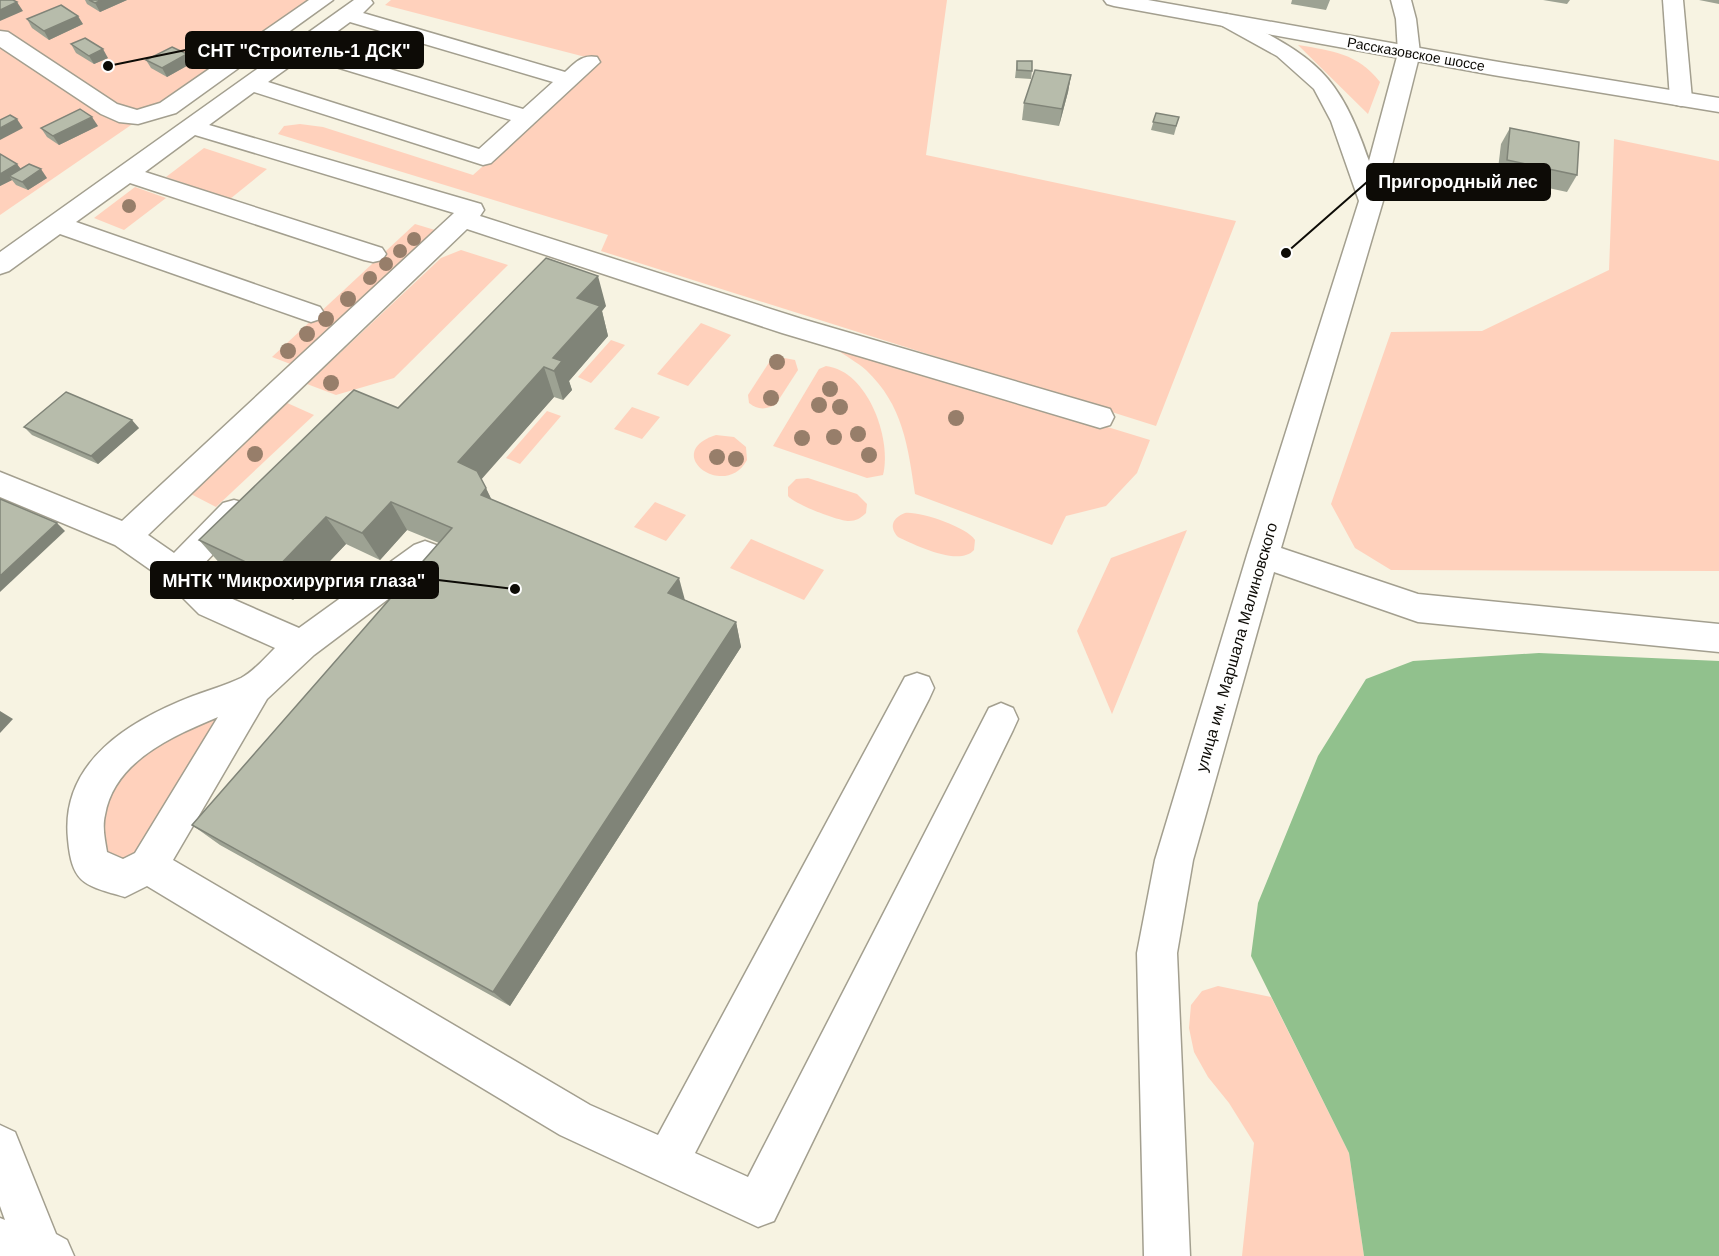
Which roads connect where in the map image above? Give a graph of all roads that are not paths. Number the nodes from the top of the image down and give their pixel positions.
1 (323, 0) edge
2 (368, 0) edge
3 (1114, 0) edge
4 (1401, 0) edge
5 (1672, 0) edge
6 (346, 15) junction
7 (388, 18) junction
8 (1226, 20) junction
9 (0, 37) edge
10 (300, 49) junction
11 (1408, 53) junction
12 (333, 59) junction
13 (590, 62) dead end
14 (569, 80) junction
15 (251, 84) junction
16 (285, 95) junction
17 (1681, 99) junction
18 (1719, 105) edge
19 (528, 118) junction
20 (192, 127) junction
21 (127, 174) junction
22 (1371, 201) junction
23 (463, 219) junction
24 (57, 224) junction
25 (373, 254) dead end
26 (0, 265) edge
27 (311, 313) dead end
28 (1100, 417) dead end
29 (0, 484) edge
30 (257, 489) edge
31 (126, 536) junction
32 (425, 554) edge
33 (1263, 555) junction
34 (176, 571) junction
35 (1719, 638) edge
36 (302, 645) junction
37 (255, 688) junction
38 (916, 688) dead end
39 (1001, 719) dead end
40 (148, 866) junction
41 (0, 1147) edge
42 (667, 1162) junction
43 (30, 1249) edge
44 (1167, 1256) edge

1 - 9 street
2 - 6 street
3 - 8 street, Рассказовское шоссе
4 - 11 street, улица им. Маршала Малиновского
5 - 17 street
6 - 7 street
6 - 10 street
7 - 12 street
7 - 14 street
8 - 11 street, Рассказовское шоссе
8 - 22 street
10 - 12 street
10 - 15 street
11 - 17 street, Рассказовское шоссе
11 - 22 street, улица им. Маршала Малиновского
12 - 16 street
12 - 19 street
13 - 14 street
14 - 19 street
15 - 16 street
15 - 20 street
16 - 19 street
17 - 18 street, Рассказовское шоссе
20 - 21 street
20 - 23 street
21 - 24 street
21 - 25 street
22 - 33 street, улица им. Маршала Малиновского
23 - 28 street
23 - 31 street
24 - 26 street
24 - 27 street
29 - 31 street
30 - 34 street
31 - 34 street
32 - 36 street
33 - 35 street
33 - 44 street, улица им. Маршала Малиновского
34 - 36 street
36 - 37 street
37 - 40 street
37 - 40 street
38 - 42 street
39 - 42 street
40 - 42 street
41 - 43 street

